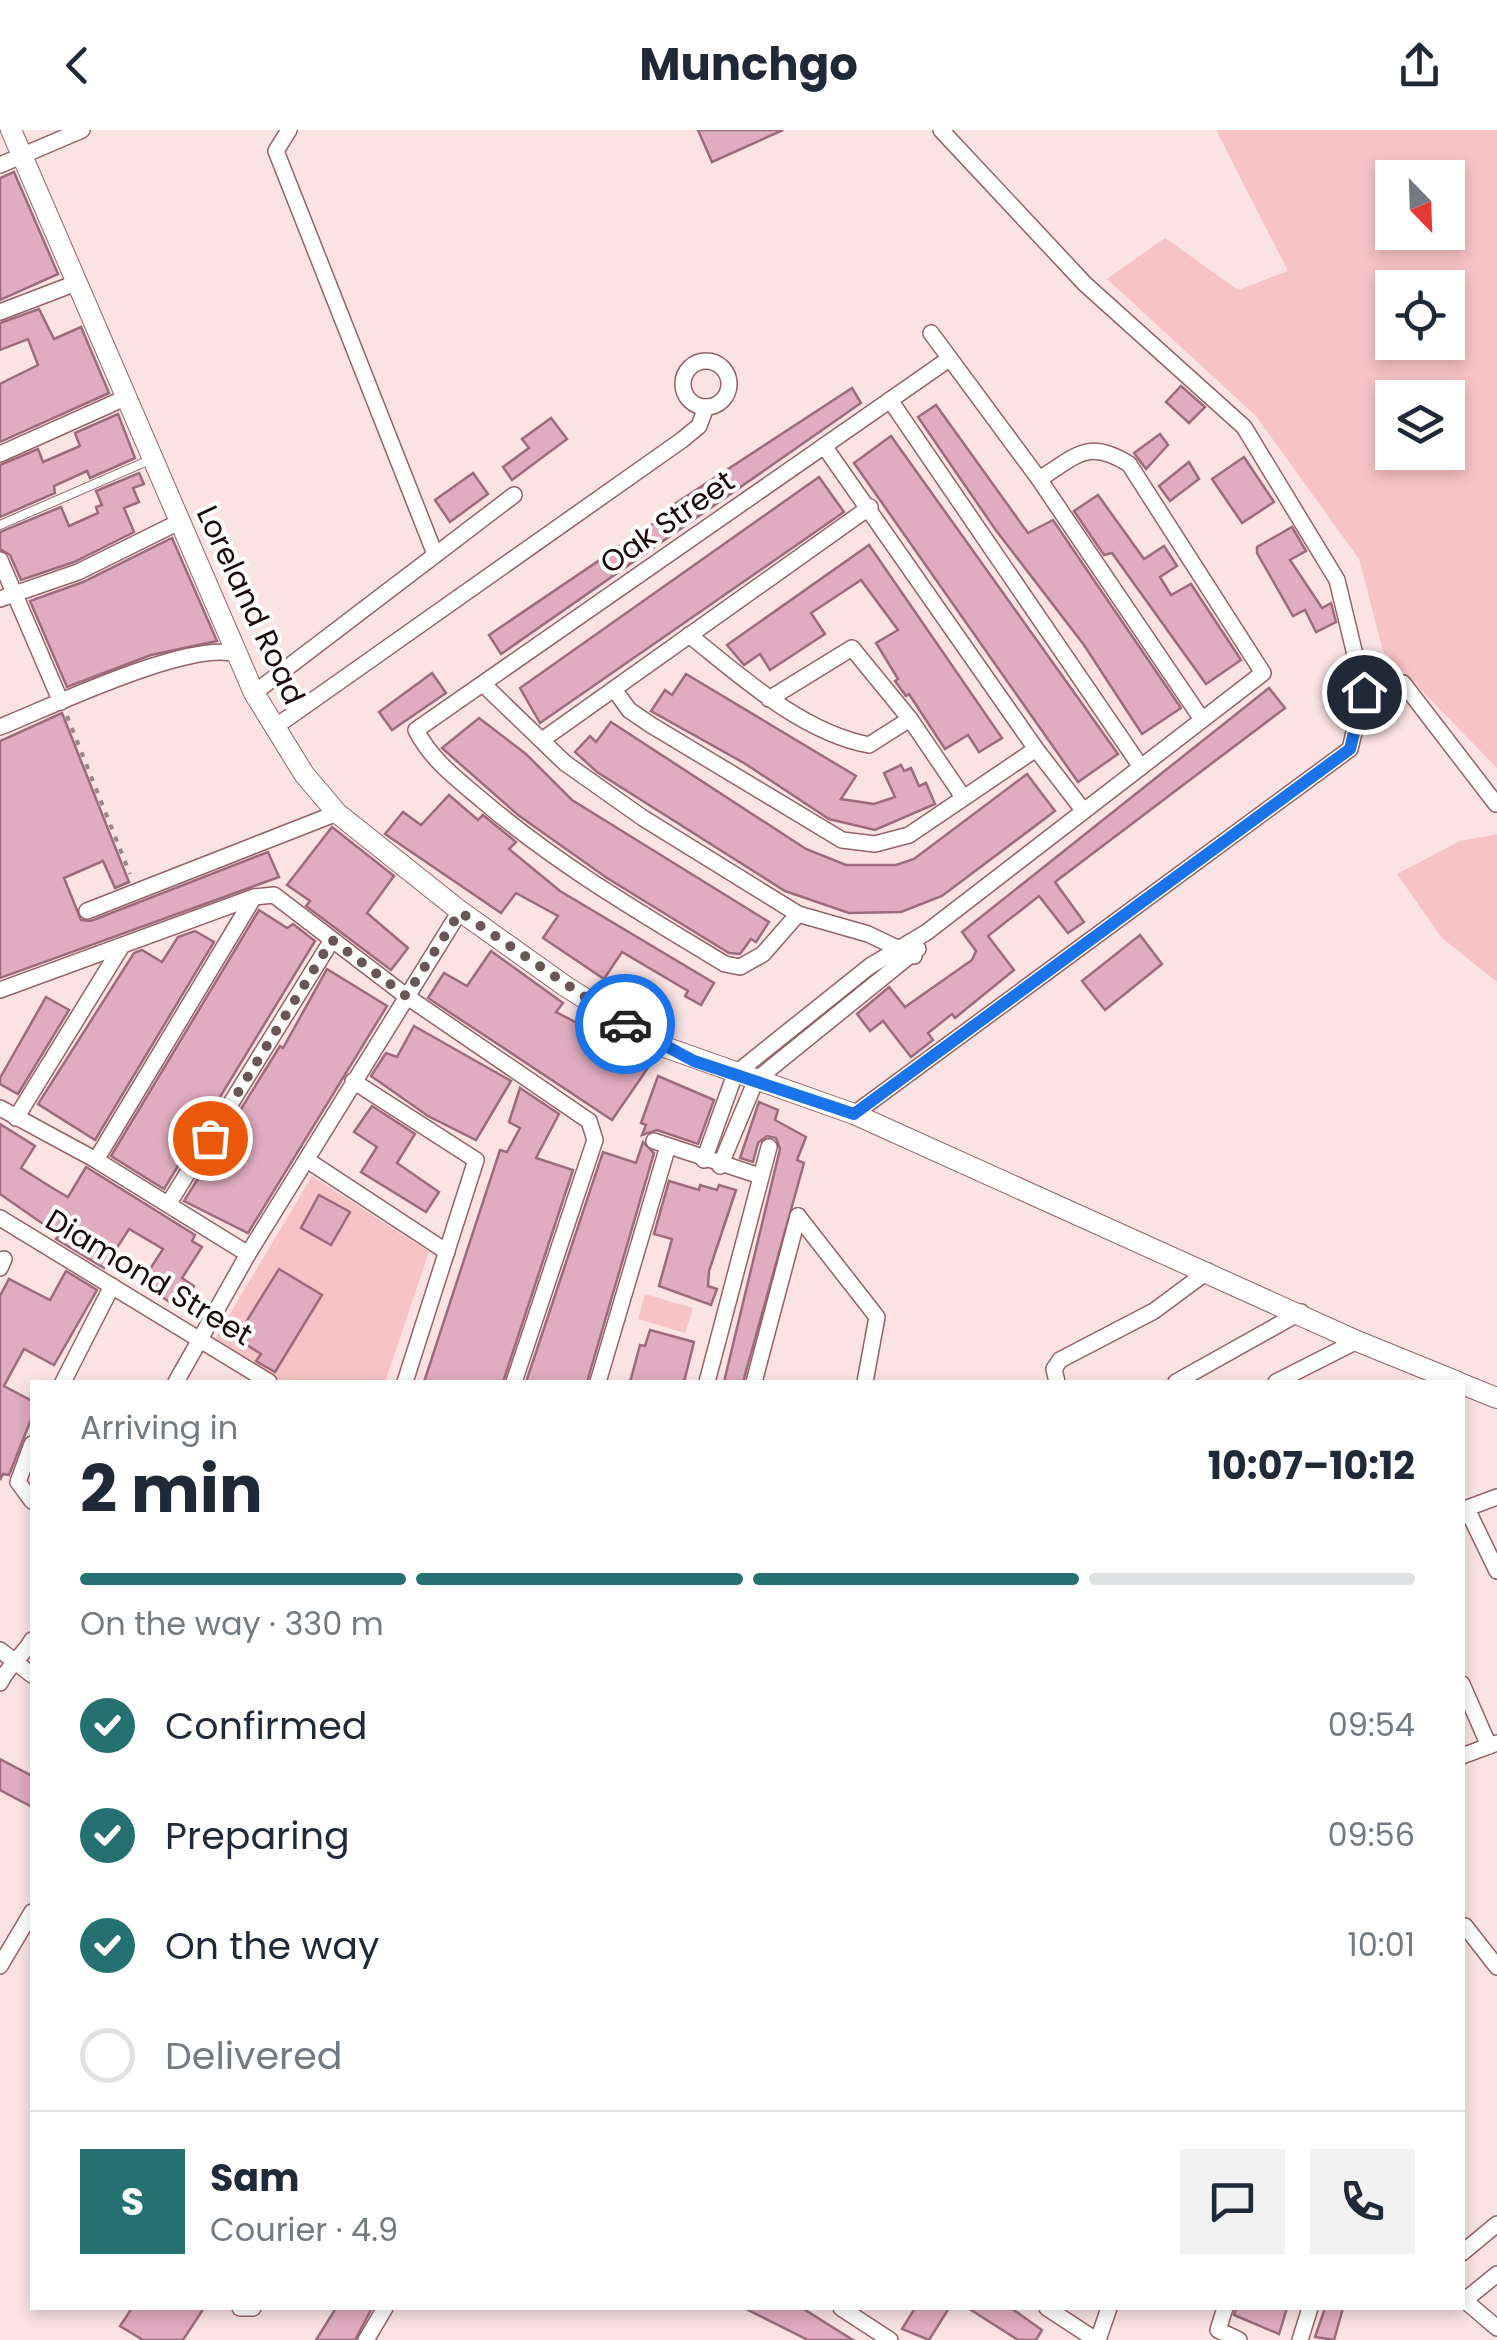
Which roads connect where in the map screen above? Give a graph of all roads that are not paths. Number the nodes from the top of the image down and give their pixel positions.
1 (11, 130) edge
2 (82, 130) edge
3 (289, 130) edge
4 (941, 130) edge
5 (23, 156) junction
6 (0, 166) edge
7 (76, 283) junction
8 (0, 312) edge
9 (930, 333) dead end
10 (949, 359) junction
11 (125, 398) junction
12 (890, 400) junction
13 (706, 407) dead end
14 (824, 446) junction
15 (0, 454) edge
16 (152, 459) junction
17 (1039, 478) junction
18 (514, 494) dead end
19 (870, 507) junction
20 (179, 522) junction
21 (0, 525) edge
22 (435, 554) junction
23 (0, 560) edge
24 (7, 596) edge
25 (689, 635) junction
26 (236, 654) junction
27 (1361, 676) junction
28 (483, 684) junction
29 (614, 689) junction
30 (254, 693) junction
31 (769, 698) junction
32 (61, 702) junction
33 (1201, 718) junction
34 (910, 719) junction
35 (0, 727) edge
36 (275, 727) junction
37 (542, 740) junction
38 (1036, 749) junction
39 (1141, 767) junction
40 (964, 798) junction
41 (1496, 804) edge
42 (1083, 810) junction
43 (337, 813) junction
44 (254, 897) junction
45 (86, 911) dead end
46 (460, 912) junction
47 (798, 914) junction
48 (332, 940) junction
49 (120, 950) junction
50 (906, 953) junction
51 (0, 990) edge
52 (406, 996) junction
53 (735, 1074) junction
54 (756, 1080) junction
55 (354, 1081) junction
56 (0, 1108) edge
57 (854, 1114) junction
58 (16, 1118) junction
59 (770, 1147) dead end
60 (96, 1160) junction
61 (306, 1160) junction
62 (712, 1163) junction
63 (760, 1176) junction
64 (169, 1204) junction
65 (0, 1218) edge
66 (446, 1252) junction
67 (248, 1254) junction
68 (1208, 1271) junction
69 (112, 1286) junction
70 (1301, 1312) junction
71 (200, 1339) junction
72 (1357, 1342) junction
73 (64, 1380) edge
74 (177, 1380) edge
75 (266, 1380) edge
76 (406, 1380) edge
77 (515, 1380) edge
78 (599, 1380) edge
79 (708, 1380) edge
80 (755, 1380) edge
81 (865, 1380) edge
82 (1057, 1380) edge
83 (1180, 1380) edge
84 (1280, 1380) edge
85 (1452, 1380) edge
86 (1465, 1385) edge
87 (1497, 1398) edge
88 (30, 1449) edge
89 (30, 1498) edge
90 (1497, 1498) edge
91 (1465, 1510) edge
92 (1497, 1572) edge
93 (30, 1643) edge
94 (7, 1654) edge
95 (30, 1673) edge
96 (0, 1683) edge
97 (1465, 1690) edge
98 (1493, 1744) edge
99 (1465, 1755) edge
100 (30, 1915) edge
101 (1465, 1926) edge
102 (0, 1966) edge
103 (1497, 1967) edge
104 (1497, 2224) edge
105 (1465, 2251) edge
106 (1497, 2274) edge
107 (1465, 2298) edge
108 (1465, 2300) edge
109 (384, 2310) edge
110 (844, 2310) edge
111 (1051, 2310) edge
112 (1108, 2310) edge
113 (1224, 2310) edge
114 (1309, 2310) edge
115 (1497, 2328) edge
116 (366, 2340) edge
117 (890, 2340) edge
118 (1097, 2340) edge
119 (1239, 2340) edge
120 (1300, 2340) edge

1 - 5 street, Loreland Road
2 - 5 street
3 - 22 street
4 - 27 street
5 - 6 street
5 - 7 street, Loreland Road
7 - 8 street
7 - 11 street, Loreland Road
9 - 10 street
10 - 12 street, Oak Street
10 - 17 street
11 - 15 street
11 - 16 street, Loreland Road
12 - 14 street, Oak Street
12 - 39 street
13 - 36 street
14 - 19 street
14 - 28 street, Oak Street
16 - 20 street, Loreland Road
16 - 21 lane
17 - 33 street
17 - 33 street
18 - 22 street
19 - 25 street
19 - 38 street
20 - 24 street
20 - 26 street, Loreland Road
22 - 30 street
23 - 24 street
24 - 32 street
25 - 29 street
25 - 31 street
26 - 30 street, Loreland Road
26 - 32 street
27 - 41 street
27 - 57 street
28 - 37 street
28 - 47 street, Oak Street
29 - 37 street
29 - 40 street
30 - 36 street, Loreland Road
31 - 34 street
31 - 34 street
32 - 35 street
33 - 39 street
34 - 40 street
36 - 43 street, Loreland Road
37 - 47 street
38 - 40 street
38 - 42 street
39 - 42 street
42 - 50 street
43 - 45 street
43 - 46 street, Loreland Road
44 - 48 street
44 - 49 street
44 - 60 street
46 - 52 street
46 - 53 street, Loreland Road
47 - 50 street
48 - 52 street
48 - 64 street
49 - 51 street
49 - 58 street
50 - 53 street
50 - 54 street
52 - 55 street
52 - 77 street
53 - 54 street, Loreland Road
53 - 62 street
54 - 57 street, Loreland Road
54 - 62 street
55 - 61 street
55 - 66 street
56 - 58 street
57 - 68 street, Loreland Road
58 - 60 street
59 - 63 street
60 - 64 street
61 - 66 street
61 - 67 street
62 - 63 street
62 - 78 street
63 - 79 street
64 - 67 street
65 - 69 street, Diamond Street
66 - 76 street
67 - 71 street
68 - 70 street, Loreland Road
68 - 82 street
69 - 71 street, Diamond Street
69 - 73 street
70 - 72 street, Loreland Road
70 - 83 street
71 - 74 street
71 - 75 street, Diamond Street
72 - 84 street
72 - 85 street, Loreland Road
80 - 81 street
86 - 87 street, Loreland Road
88 - 89 street
90 - 91 street
91 - 92 street
93 - 94 street
94 - 95 street
94 - 96 street
97 - 98 street
98 - 99 street
100 - 102 street
101 - 103 street
104 - 105 street
106 - 107 street
108 - 115 street
109 - 116 street
110 - 117 street
111 - 118 street
112 - 118 street
113 - 119 street
114 - 120 street

